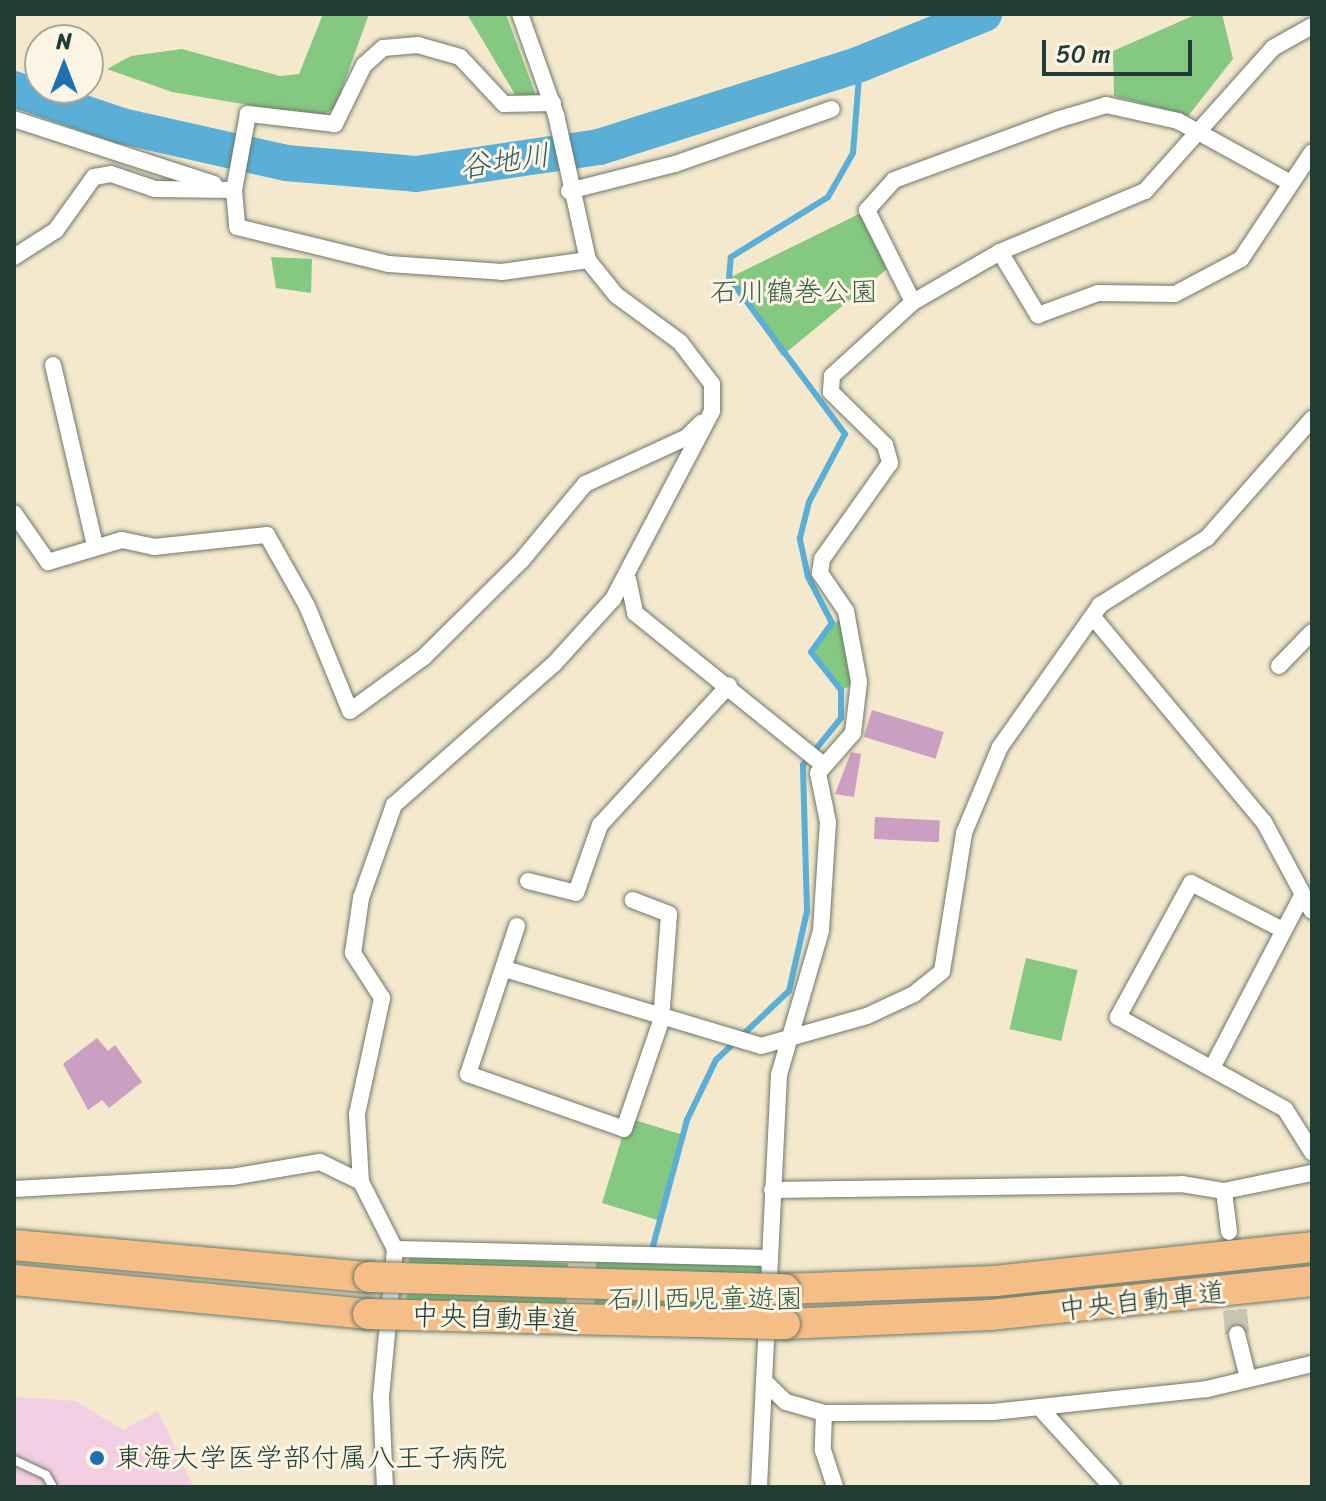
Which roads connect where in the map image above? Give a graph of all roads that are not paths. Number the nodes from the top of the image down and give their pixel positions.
1 (520, 14) edge
2 (1312, 26) edge
3 (553, 103) junction
4 (832, 109) dead end
5 (14, 119) edge
6 (1192, 132) junction
7 (1312, 152) edge
8 (1287, 181) junction
9 (235, 185) junction
10 (568, 189) junction
11 (1000, 252) junction
12 (14, 257) edge
13 (588, 260) junction
14 (913, 302) junction
15 (53, 365) dead end
16 (712, 411) junction
17 (1312, 419) edge
18 (14, 513) edge
19 (95, 546) junction
20 (628, 579) junction
21 (1093, 617) junction
22 (1312, 632) edge
23 (1279, 666) dead end
24 (729, 685) junction
25 (818, 761) junction
26 (528, 881) dead end
27 (1302, 896) junction
28 (633, 900) dead end
29 (1312, 911) edge
30 (517, 926) dead end
31 (1283, 930) junction
32 (505, 969) junction
33 (661, 1021) junction
34 (791, 1039) junction
35 (1212, 1068) junction
36 (1312, 1152) edge
37 (1312, 1173) edge
38 (361, 1182) junction
39 (14, 1189) edge
40 (772, 1190) junction
41 (1224, 1191) junction
42 (1229, 1232) tunnel mouth
43 (14, 1245) edge
44 (1312, 1247) edge
45 (395, 1249) junction
46 (770, 1258) junction
47 (14, 1280) edge
48 (1312, 1281) edge
49 (14, 1298) edge
50 (277, 1307) junction
51 (1237, 1334) tunnel mouth
52 (1312, 1364) edge
53 (1248, 1378) junction
54 (764, 1381) junction
55 (1040, 1408) junction
56 (824, 1413) junction
57 (14, 1460) edge
58 (53, 1487) edge
59 (385, 1487) edge
60 (759, 1487) edge
61 (835, 1487) edge
62 (1112, 1487) edge

1 - 3 street
2 - 6 street
3 - 9 street
3 - 10 street
4 - 10 street
5 - 9 street
6 - 8 street
6 - 11 street
6 - 14 street
7 - 8 street
8 - 11 street
9 - 12 street
9 - 13 street
10 - 13 street
11 - 14 street
13 - 16 street
14 - 25 street
15 - 19 street
16 - 19 street
16 - 20 street
17 - 21 street
18 - 19 street
20 - 24 street
20 - 38 street
21 - 27 street
21 - 34 street
22 - 23 street
24 - 25 street
24 - 26 street
25 - 34 street
27 - 29 street
27 - 31 street
28 - 33 street
30 - 32 street
31 - 35 street
31 - 35 street
32 - 33 street
32 - 33 street
33 - 34 street
34 - 40 street
35 - 36 street
37 - 41 street
38 - 39 street
38 - 45 street
40 - 41 street
40 - 46 street
41 - 42 street
43 - 44 highway, 中央自動車道, bridge
45 - 46 street
45 - 59 street
46 - 54 street
47 - 50 highway, 中央自動車道
48 - 50 highway, 中央自動車道, bridge
49 - 50 highway
51 - 53 street
52 - 53 street
53 - 55 street
54 - 56 street
54 - 60 street
55 - 56 street
55 - 62 street
56 - 61 street
57 - 58 lane

